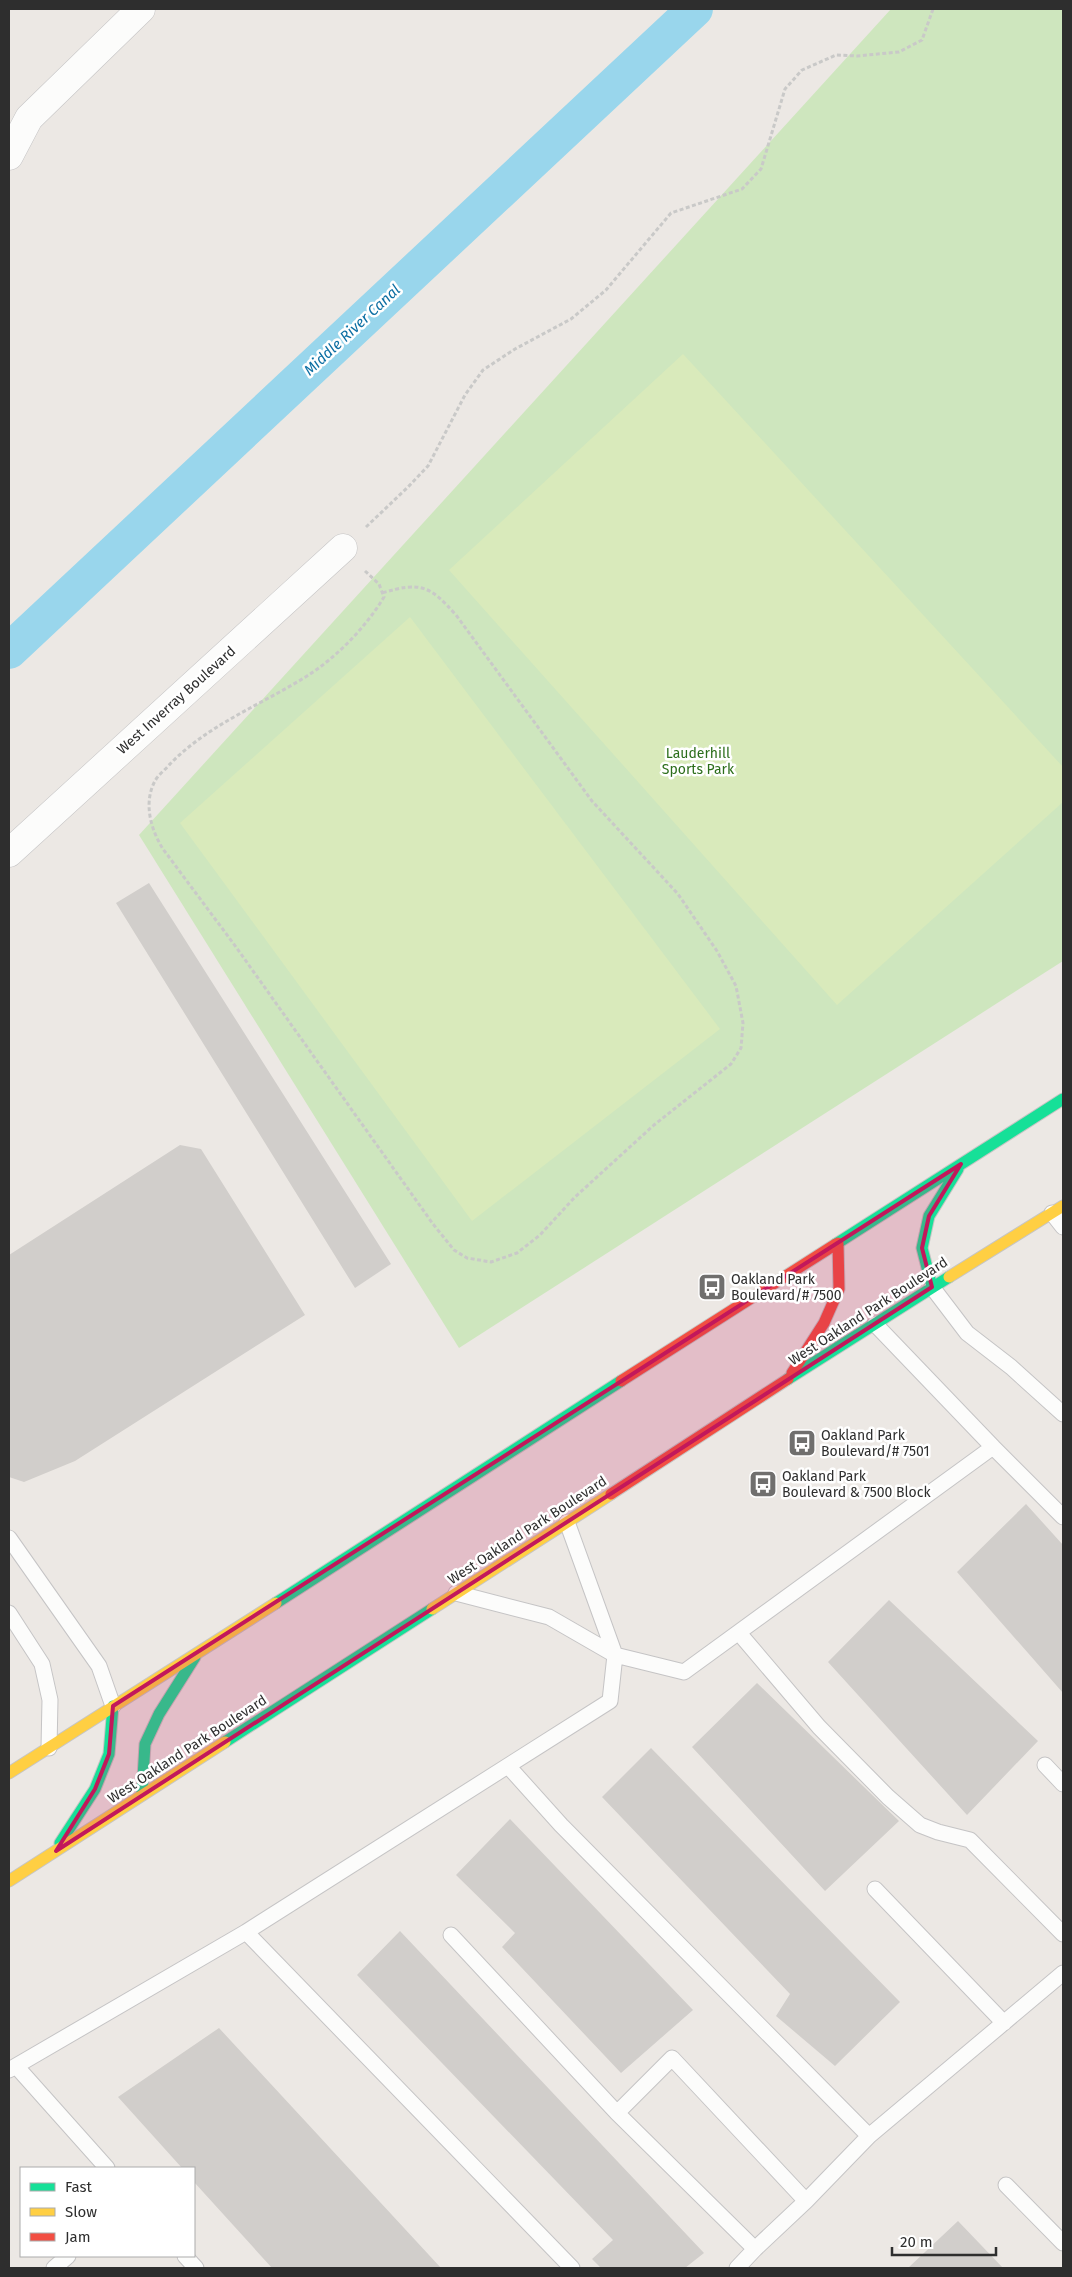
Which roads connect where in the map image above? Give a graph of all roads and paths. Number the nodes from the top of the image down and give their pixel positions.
1 (141, 9) edge
2 (933, 9) edge
3 (9, 156) edge
4 (342, 548) junction
5 (382, 593) junction
6 (9, 853) edge
7 (1063, 1099) edge
8 (961, 1164) junction
9 (1058, 1209) edge
10 (1063, 1227) edge
11 (838, 1243) junction
12 (932, 1287) junction
13 (874, 1324) junction
14 (786, 1383) junction
15 (1063, 1414) edge
16 (993, 1447) junction
17 (1063, 1517) edge
18 (567, 1522) junction
19 (9, 1538) edge
20 (456, 1594) junction
21 (9, 1613) edge
22 (739, 1632) junction
23 (199, 1651) junction
24 (615, 1655) junction
25 (113, 1706) junction
26 (48, 1748) junction
27 (508, 1766) junction
28 (1045, 1766) dead end
29 (9, 1773) edge
30 (1063, 1784) edge
31 (142, 1795) junction
32 (56, 1851) junction
33 (9, 1881) edge
34 (874, 1889) dead end
35 (246, 1932) junction
36 (1063, 1934) edge
37 (451, 1935) dead end
38 (1063, 1974) edge
39 (1004, 2023) junction
40 (12, 2068) edge
41 (617, 2113) junction
42 (869, 2136) junction
43 (106, 2167) edge
44 (1006, 2185) dead end
45 (806, 2201) junction
46 (1063, 2243) edge
47 (755, 2249) junction
48 (67, 2257) edge
49 (186, 2257) edge
50 (54, 2268) edge
51 (196, 2268) edge
52 (572, 2268) edge
53 (737, 2268) edge

1 - 3 street
2 - 4 path
4 - 5 path
4 - 6 street, West Inverray Boulevard
5 - 5 path
7 - 8 main road
8 - 11 main road
8 - 12 main road
9 - 10 lane
9 - 12 main road, West Oakland Park Boulevard
11 - 14 main road
11 - 23 main road
12 - 13 main road, West Oakland Park Boulevard
12 - 15 lane
13 - 14 main road, West Oakland Park Boulevard
13 - 16 lane
14 - 18 main road, West Oakland Park Boulevard
16 - 17 lane
16 - 22 lane
18 - 20 main road, West Oakland Park Boulevard
18 - 24 lane
19 - 25 lane
20 - 24 lane
20 - 31 main road, West Oakland Park Boulevard
21 - 26 lane
22 - 24 lane
22 - 36 lane
23 - 25 main road
23 - 31 main road
24 - 27 lane
25 - 26 main road
25 - 32 main road
26 - 29 main road
27 - 35 lane
27 - 42 lane
28 - 30 lane
31 - 32 main road, West Oakland Park Boulevard
32 - 33 main road, West Oakland Park Boulevard
34 - 39 lane
35 - 40 lane
35 - 52 lane
37 - 41 lane
38 - 39 lane
39 - 42 lane
40 - 43 lane
41 - 45 lane
41 - 47 lane
42 - 45 lane
44 - 46 lane
45 - 47 lane
47 - 53 lane
48 - 50 lane
49 - 51 lane

